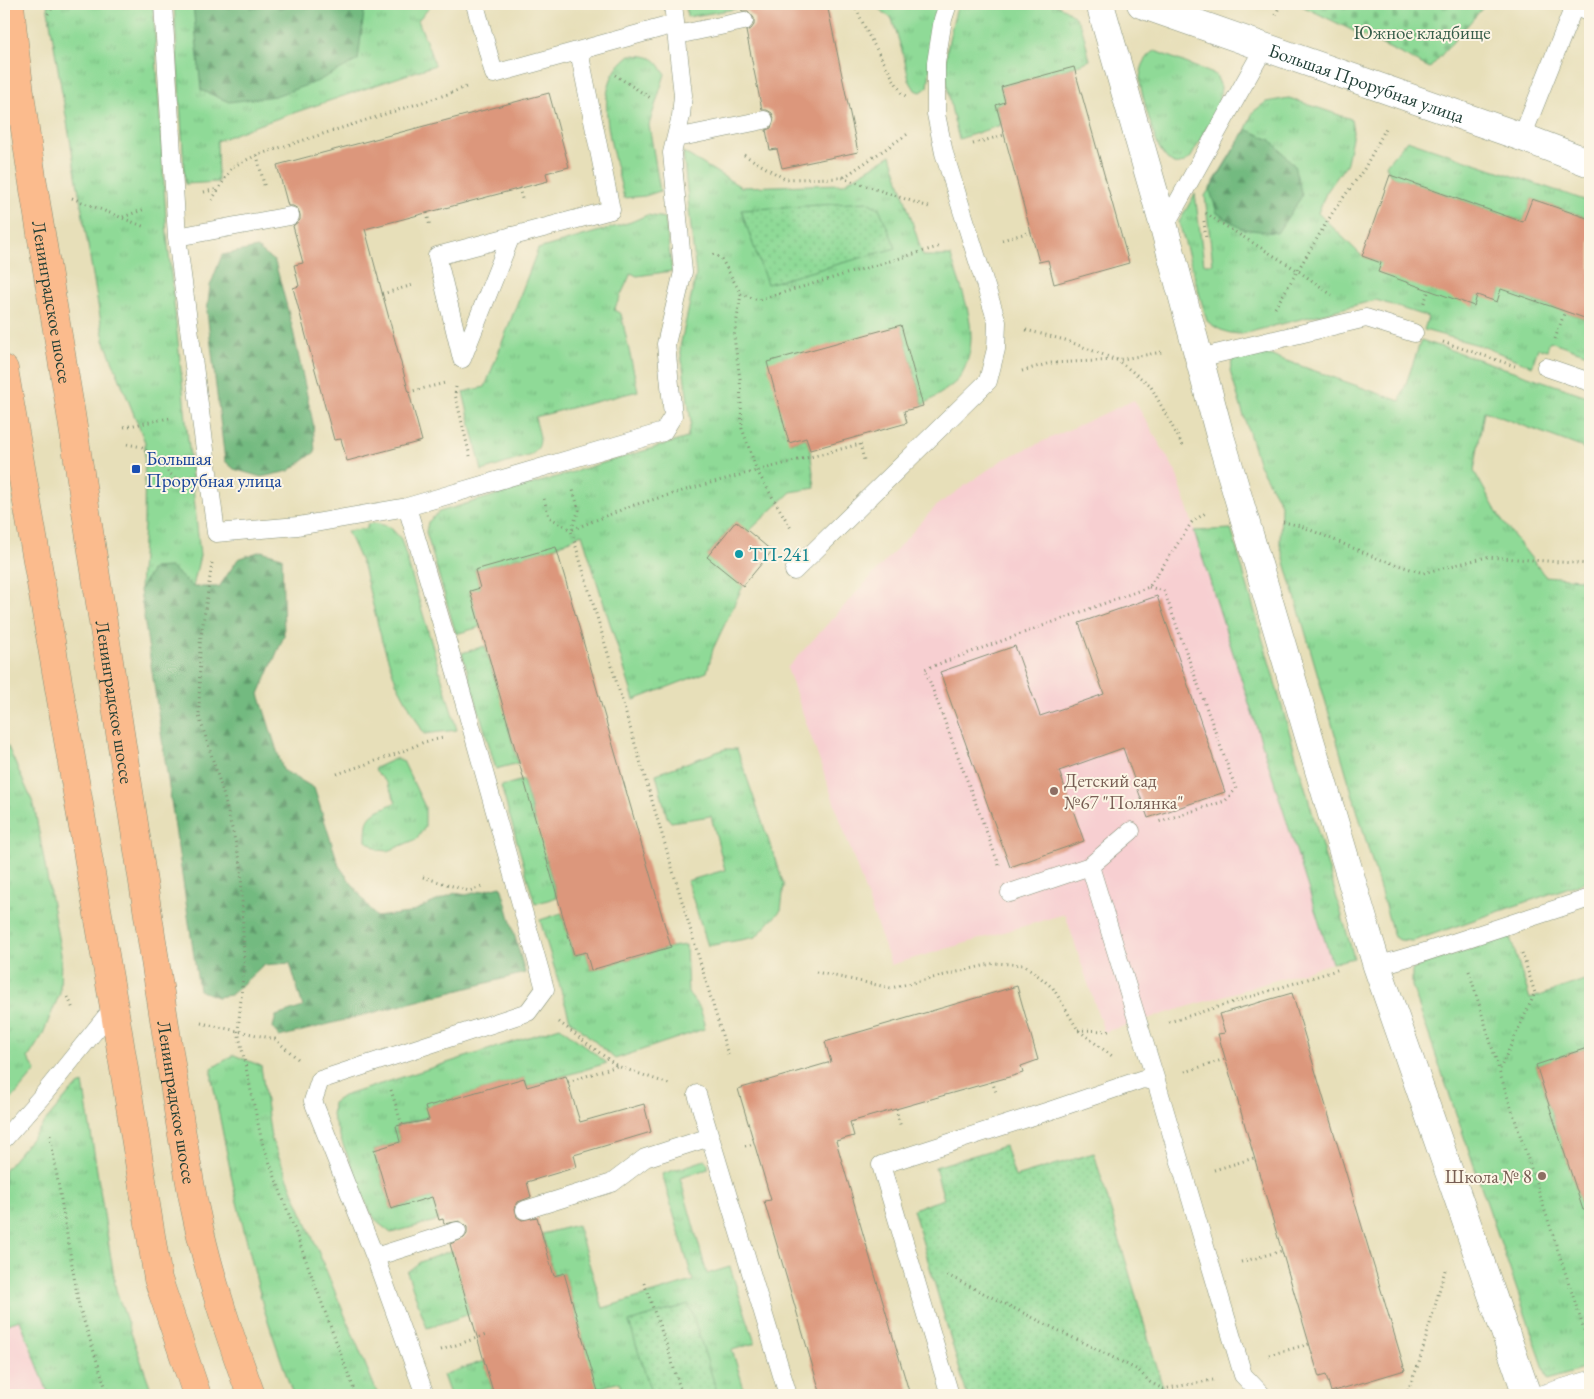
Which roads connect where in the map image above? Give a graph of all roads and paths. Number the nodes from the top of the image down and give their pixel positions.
1 (10, 4) edge
2 (163, 4) edge
3 (475, 4) edge
4 (673, 4) edge
5 (854, 4) edge
6 (948, 4) edge
7 (1100, 4) edge
8 (1141, 4) edge
9 (1574, 5) edge
10 (1590, 13) edge
11 (744, 21) dead end
12 (676, 29) junction
13 (1265, 46) junction
14 (579, 51) junction
15 (494, 74) junction
16 (936, 114) junction
17 (764, 120) dead end
18 (1388, 126) dead end
19 (1522, 137) junction
20 (676, 138) junction
21 (1590, 162) edge
22 (844, 178) dead end
23 (69, 196) dead end
24 (290, 216) dead end
25 (1164, 228) junction
26 (679, 234) junction
27 (184, 236) junction
28 (510, 236) junction
29 (971, 237) junction
30 (1208, 248) dead end
31 (1297, 270) junction
32 (1428, 290) dead end
33 (740, 294) junction
34 (1422, 310) dead end
35 (1366, 318) junction
36 (997, 322) junction
37 (1414, 333) dead end
38 (1256, 344) junction
39 (1462, 349) dead end
40 (1198, 352) junction
41 (1485, 356) dead end
42 (1117, 360) junction
43 (1546, 367) dead end
44 (4, 370) edge
45 (988, 381) junction
46 (450, 382) dead end
47 (1590, 382) edge
48 (409, 392) dead end
49 (455, 394) dead end
50 (200, 412) junction
51 (124, 427) dead end
52 (127, 444) dead end
53 (860, 444) dead end
54 (1186, 451) dead end
55 (756, 471) junction
56 (478, 486) junction
57 (212, 503) junction
58 (407, 507) junction
59 (579, 510) dead end
60 (1242, 513) junction
61 (549, 517) dead end
62 (1192, 522) dead end
63 (571, 530) junction
64 (216, 533) junction
65 (808, 558) junction
66 (1590, 564) edge
67 (794, 571) dead end
68 (1150, 587) junction
69 (424, 742) dead end
70 (337, 774) dead end
71 (1131, 831) joint
72 (1090, 866) junction
73 (424, 877) dead end
74 (469, 891) dead end
75 (1010, 893) joint
76 (1590, 898) edge
77 (1513, 924) junction
78 (1460, 941) junction
79 (1376, 962) junction
80 (816, 972) dead end
81 (114, 1007) junction
82 (196, 1022) dead end
83 (561, 1024) dead end
84 (1078, 1030) junction
85 (238, 1031) junction
86 (1141, 1031) junction
87 (728, 1055) dead end
88 (1225, 1059) dead end
89 (383, 1060) junction
90 (617, 1066) junction
91 (1499, 1071) junction
92 (320, 1080) junction
93 (1150, 1080) junction
94 (568, 1082) dead end
95 (697, 1094) joint
96 (43, 1095) junction
97 (402, 1125) dead end
98 (710, 1137) junction
99 (4, 1139) edge
100 (1254, 1158) dead end
101 (1185, 1179) junction
102 (525, 1210) dead end
103 (457, 1231) dead end
104 (1281, 1251) dead end
105 (375, 1257) junction
106 (910, 1259) junction
107 (1446, 1267) dead end
108 (1212, 1271) junction
109 (644, 1283) dead end
110 (486, 1335) dead end
111 (1310, 1344) dead end
112 (1590, 1348) edge
113 (440, 1350) dead end
114 (1241, 1369) junction
115 (1590, 1380) edge
116 (108, 1395) edge
117 (197, 1395) edge
118 (251, 1395) edge
119 (356, 1395) edge
120 (425, 1395) edge
121 (682, 1395) edge
122 (788, 1395) edge
123 (950, 1395) edge
124 (1262, 1395) edge
125 (1406, 1395) edge
126 (1527, 1395) edge
127 (1539, 1395) edge

1 - 118 main road, Ленинградское шоссе
2 - 27 lane
3 - 15 lane
4 - 12 lane
5 - 16 path
6 - 16 lane
7 - 25 street
8 - 13 street, Большая Прорубная улица
9 - 10 lane
9 - 19 lane
11 - 12 lane
12 - 14 lane
12 - 20 lane
13 - 19 street, Большая Прорубная улица
13 - 25 lane
14 - 15 lane
14 - 28 lane
15 - 27 path
16 - 22 path
16 - 29 lane
17 - 20 lane
18 - 31 path
19 - 21 street, Большая Прорубная улица
20 - 26 lane
23 - 27 path
24 - 27 lane
25 - 40 street
26 - 33 path
26 - 56 lane
27 - 50 lane
28 - 28 lane
29 - 33 path
29 - 36 lane
30 - 31 path
31 - 35 path
31 - 38 path
32 - 34 path
33 - 55 path
35 - 37 lane
35 - 38 lane
36 - 42 path
36 - 45 lane
38 - 40 lane
39 - 41 path
40 - 42 path
40 - 60 street
42 - 45 path
42 - 54 path
43 - 47 lane
44 - 81 main road
45 - 65 lane
46 - 48 path
49 - 56 path
50 - 51 path
50 - 57 lane
52 - 57 path
53 - 55 path
55 - 63 path
55 - 65 path
56 - 58 lane
57 - 64 lane
58 - 64 lane
58 - 89 lane
59 - 63 path
60 - 66 path
60 - 79 street
61 - 63 path
62 - 68 path
63 - 87 path
64 - 85 path
65 - 67 lane
68 - 71 path
68 - 75 path
69 - 70 path
71 - 72 lane
72 - 75 lane
72 - 86 lane
73 - 74 path
76 - 77 lane
77 - 78 lane
77 - 91 path
78 - 79 lane
78 - 91 path
79 - 86 path
79 - 126 street
80 - 84 path
81 - 96 lane
81 - 117 main road
82 - 85 path
83 - 90 path
84 - 86 path
84 - 93 path
85 - 92 path
85 - 119 path
86 - 93 lane
88 - 93 path
89 - 92 lane
89 - 97 path
90 - 94 path
90 - 95 path
91 - 112 path
92 - 105 lane
93 - 101 lane
93 - 106 lane
95 - 98 lane
96 - 99 lane
96 - 116 path
98 - 102 lane
98 - 122 lane
100 - 101 path
101 - 108 lane
103 - 105 lane
104 - 108 path
105 - 120 lane
106 - 114 path
106 - 123 lane
107 - 125 path
108 - 114 lane
109 - 121 path
110 - 113 path
111 - 114 path
114 - 124 lane
115 - 127 lane

